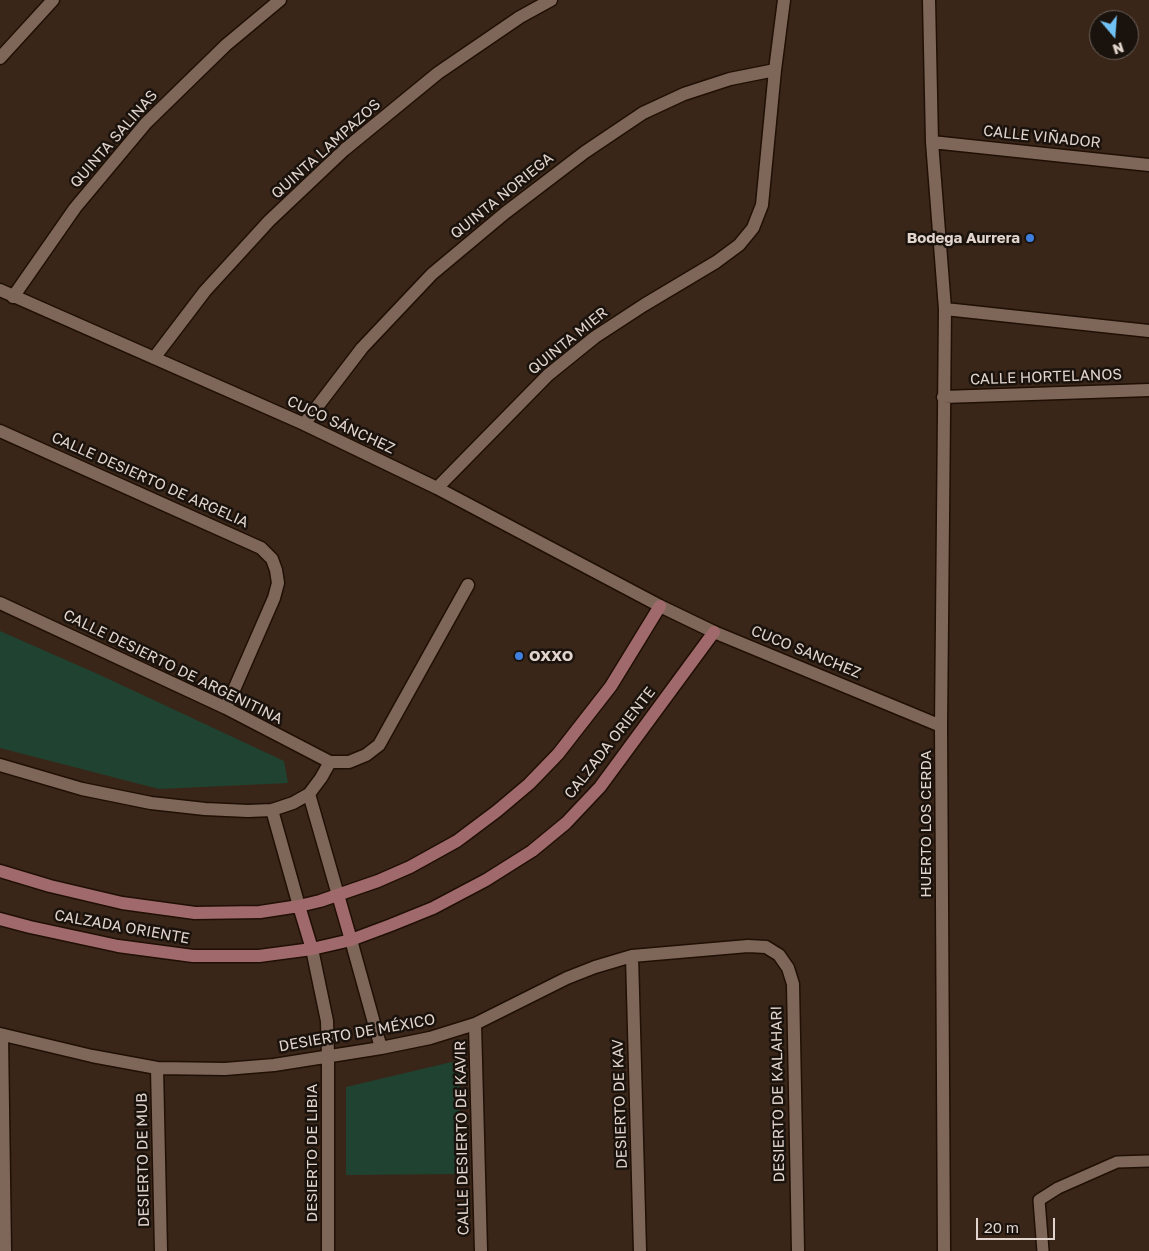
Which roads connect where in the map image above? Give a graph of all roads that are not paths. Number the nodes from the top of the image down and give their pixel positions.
1 (53, 0) edge
2 (280, 0) edge
3 (551, 0) edge
4 (784, 0) edge
5 (929, 0) edge
6 (0, 58) edge
7 (775, 70) junction
8 (932, 142) junction
9 (1149, 164) edge
10 (0, 290) edge
11 (14, 297) junction
12 (945, 309) junction
13 (1149, 330) edge
14 (154, 358) junction
15 (1149, 390) edge
16 (943, 397) junction
17 (304, 424) junction
18 (0, 431) edge
19 (437, 488) junction
20 (468, 585) dead end
21 (0, 603) edge
22 (660, 606) junction
23 (714, 632) junction
24 (226, 708) junction
25 (941, 726) junction
26 (330, 762) junction
27 (0, 765) edge
28 (309, 794) junction
29 (272, 810) junction
30 (0, 871) edge
31 (338, 895) junction
32 (299, 906) junction
33 (0, 919) edge
34 (350, 940) junction
35 (766, 947) joint
36 (312, 949) junction
37 (632, 956) junction
38 (476, 1024) junction
39 (1, 1034) edge
40 (381, 1048) junction
41 (328, 1056) junction
42 (158, 1068) junction
43 (1149, 1161) edge
44 (5, 1251) edge
45 (161, 1251) edge
46 (328, 1251) edge
47 (481, 1251) edge
48 (640, 1251) edge
49 (798, 1251) edge
50 (944, 1251) edge
51 (1043, 1251) edge

1 - 6 street
2 - 11 street, QUINTA SALINAS
3 - 14 street, QUINTA LAMPAZOS
4 - 7 street, QUINTA MIER
5 - 8 street, HUERTO LOS CERDA
7 - 17 street, QUINTA NORIEGA
7 - 19 street, QUINTA MIER
8 - 9 street, CALLE VIÑADOR
8 - 12 street, HUERTO LOS CERDA
10 - 11 street, CUCO SÁNCHEZ
11 - 14 street, CUCO SÁNCHEZ
12 - 13 street
12 - 16 street, HUERTO LOS CERDA
14 - 17 street, CUCO SÁNCHEZ
15 - 16 street, CALLE HORTELANOS
16 - 25 street, HUERTO LOS CERDA
17 - 19 street, CUCO SÁNCHEZ
18 - 24 street, CALLE DESIERTO DE ARGELIA
19 - 22 street, CUCO SÁNCHEZ
20 - 26 street
21 - 24 street, CALLE DESIERTO DE ARGENITINA
22 - 23 street, CUCO SANCHEZ
22 - 31 street, CALZADA ORIENTE
23 - 25 street, CUCO SANCHEZ
23 - 34 street, CALZADA ORIENTE
24 - 26 street, CALLE DESIERTO DE ARGENITINA
25 - 50 street, HUERTO LOS CERDA
26 - 28 street
27 - 29 street
28 - 29 street
28 - 31 street
29 - 32 street
30 - 32 street, CALZADA ORIENTE
31 - 32 street, CALZADA ORIENTE
31 - 34 street
32 - 36 street
33 - 36 street, CALZADA ORIENTE
34 - 36 street, CALZADA ORIENTE
34 - 40 street
35 - 37 street, DESIERTO DE MÉXICO
35 - 49 street, DESIERTO DE KALAHARI
36 - 41 street, DESIERTO DE LIBIA
37 - 38 street, DESIERTO DE MÉXICO
37 - 48 street, DESIERTO DE KAV
38 - 40 street, DESIERTO DE MÉXICO
38 - 47 street, CALLE DESIERTO DE KAVIR
39 - 42 street, DESIERTO DE MÉXICO
39 - 44 street
40 - 41 street, DESIERTO DE MÉXICO
41 - 42 street, DESIERTO DE MÉXICO
41 - 46 street, DESIERTO DE LIBIA
42 - 45 street, DESIERTO DE MUB
43 - 51 lane

